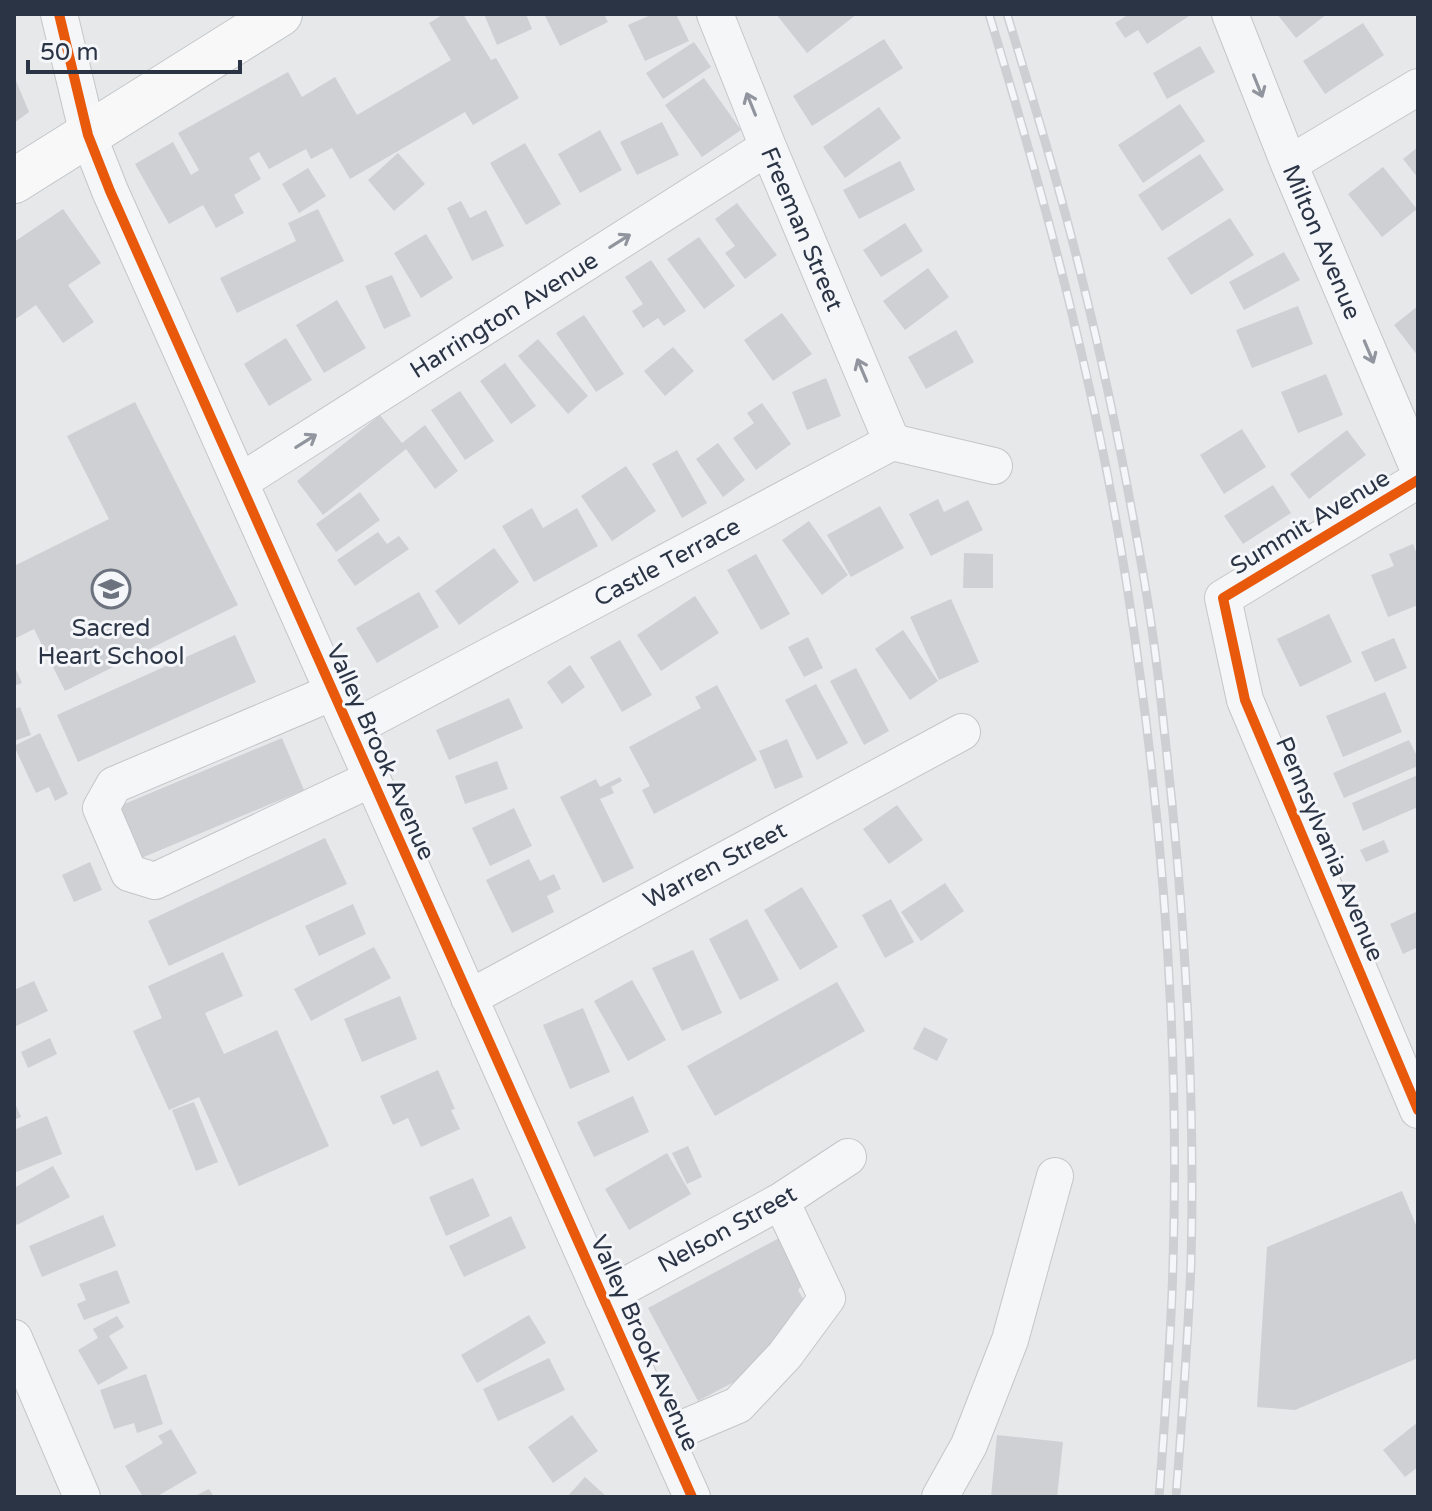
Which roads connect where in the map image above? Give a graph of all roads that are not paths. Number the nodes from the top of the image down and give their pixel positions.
1 (59, 14) edge
2 (280, 14) edge
3 (715, 14) edge
4 (1230, 14) edge
5 (1418, 87) edge
6 (88, 135) junction
7 (768, 147) junction
8 (1289, 164) junction
9 (14, 181) edge
10 (892, 442) junction
11 (994, 466) dead end
12 (1418, 468) edge
13 (1418, 480) edge
14 (240, 482) junction
15 (1223, 598) joint
16 (333, 692) junction
17 (350, 730) junction
18 (962, 732) dead end
19 (371, 779) junction
20 (469, 998) junction
21 (1405, 1038) edge
22 (1418, 1110) edge
23 (848, 1157) dead end
24 (1055, 1176) dead end
25 (781, 1201) junction
26 (603, 1298) junction
27 (14, 1338) edge
28 (665, 1436) junction
29 (82, 1497) edge
30 (692, 1497) edge
31 (940, 1497) edge

1 - 6 street, Valley Brook Avenue
2 - 6 main road
7 -> 3 street, Freeman Street
4 -> 8 street, Milton Avenue
5 - 8 street
6 - 9 main road
6 - 14 street, Valley Brook Avenue
10 -> 7 street, Freeman Street
14 -> 7 street, Harrington Avenue
8 -> 12 street, Milton Avenue
10 - 11 street
10 - 17 street, Castle Terrace
13 - 15 street, Summit Avenue
14 - 16 street, Valley Brook Avenue
15 - 21 street, Pennsylvania Avenue
16 - 17 street, Valley Brook Avenue
16 - 19 street
17 - 19 street, Valley Brook Avenue
18 - 20 street, Warren Street
19 - 20 street, Valley Brook Avenue
20 - 26 street, Valley Brook Avenue
21 - 22 street, Pennsylvania Avenue
23 - 25 street, Nelson Street
24 - 31 street
25 - 26 street, Nelson Street
25 - 28 street
26 - 28 street, Valley Brook Avenue
27 - 29 street
28 - 30 street, Valley Brook Avenue

